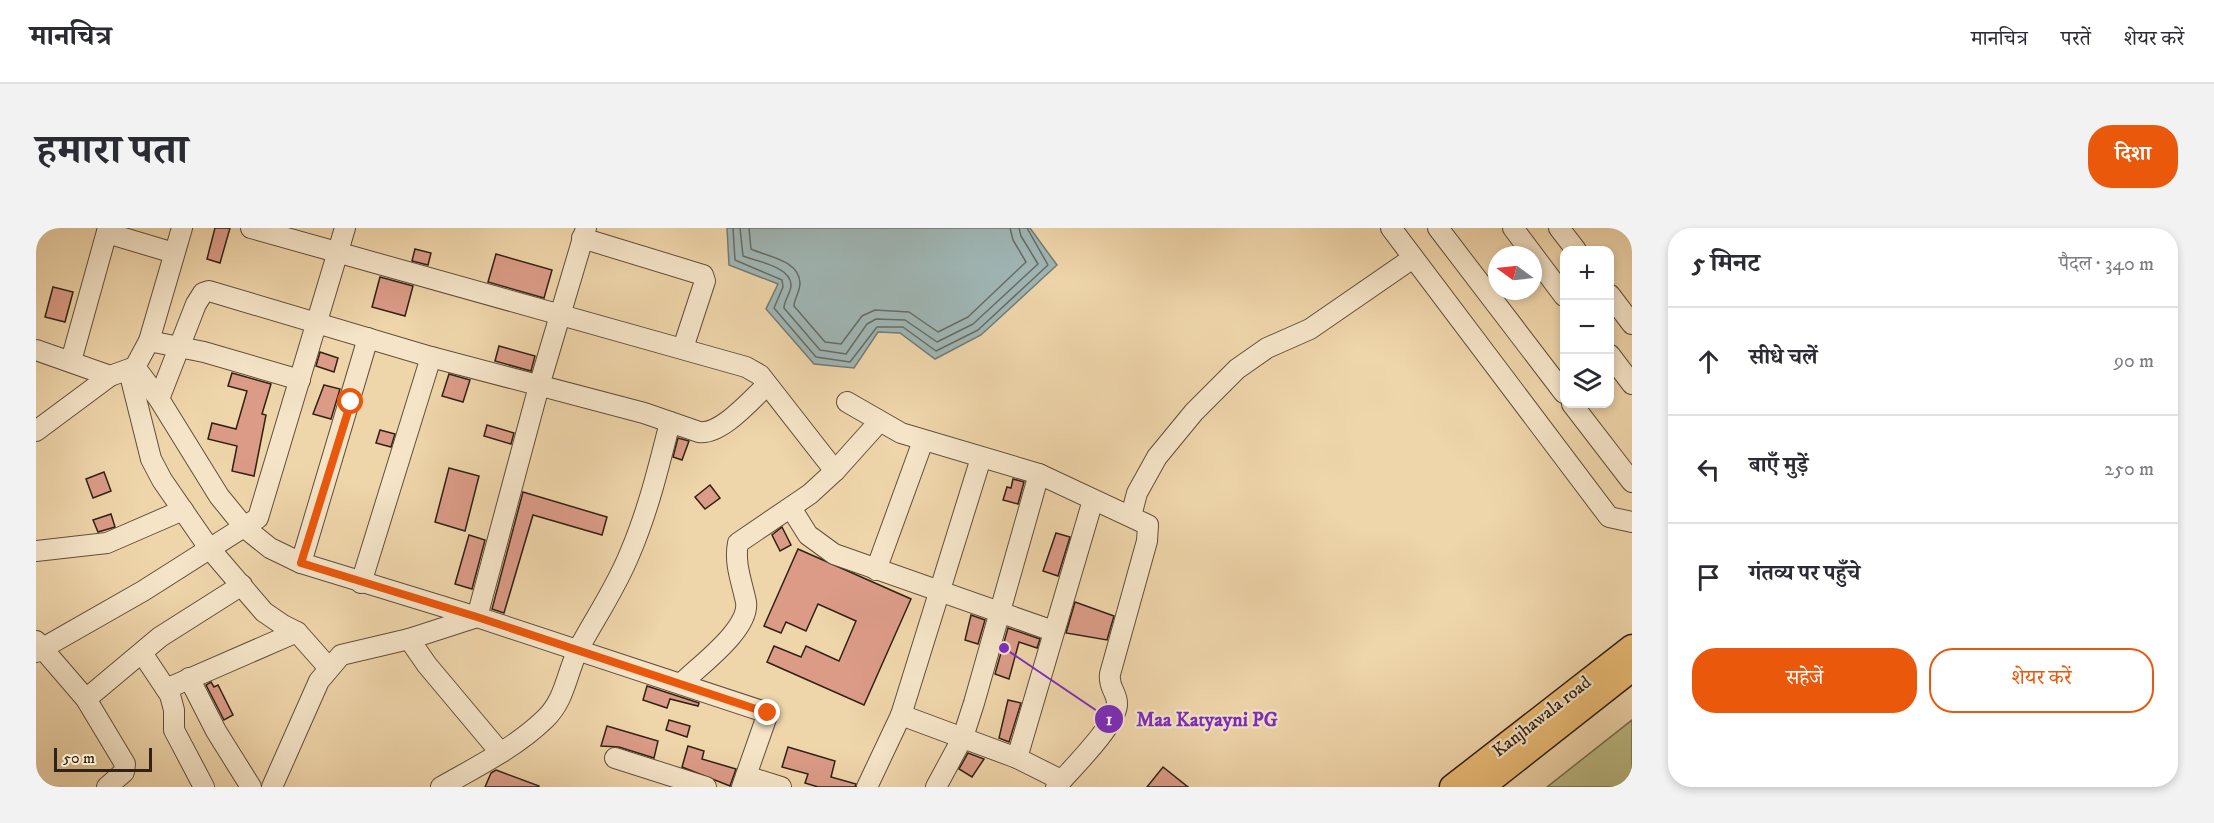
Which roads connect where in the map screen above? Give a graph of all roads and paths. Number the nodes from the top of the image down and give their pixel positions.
1 (182, 228) edge
2 (251, 228) edge
3 (345, 228) edge
4 (1391, 228) edge
5 (1438, 228) edge
6 (1513, 228) edge
7 (1559, 228) edge
8 (107, 231) edge
9 (584, 233) edge
10 (1573, 246) edge
11 (174, 253) junction
12 (337, 253) junction
13 (1413, 258) junction
14 (1560, 291) edge
15 (1614, 300) edge
16 (560, 315) junction
17 (318, 322) junction
18 (1632, 324) edge
19 (368, 338) junction
20 (149, 341) junction
21 (182, 346) junction
22 (684, 348) junction
23 (36, 350) edge
24 (430, 357) junction
25 (1614, 360) edge
26 (70, 361) junction
27 (125, 371) junction
28 (300, 380) junction
29 (1632, 384) edge
30 (767, 385) junction
31 (539, 386) junction
32 (1560, 388) edge
33 (159, 399) junction
34 (847, 402) dead end
35 (1575, 408) edge
36 (670, 422) junction
37 (879, 422) junction
38 (36, 431) edge
39 (923, 441) junction
40 (981, 458) junction
41 (835, 471) junction
42 (1039, 474) junction
43 (1632, 482) edge
44 (1093, 500) junction
45 (791, 508) junction
46 (183, 510) junction
47 (1131, 516) junction
48 (1632, 522) edge
49 (245, 528) junction
50 (209, 548) junction
51 (36, 551) edge
52 (301, 563) junction
53 (876, 570) junction
54 (361, 583) junction
55 (242, 585) junction
56 (940, 593) junction
57 (998, 613) junction
58 (477, 617) junction
59 (297, 632) junction
60 (1053, 632) junction
61 (409, 639) junction
62 (38, 647) edge
63 (1632, 647) edge
64 (578, 651) junction
65 (142, 653) junction
66 (328, 667) junction
67 (1632, 669) edge
68 (189, 678) junction
69 (682, 683) junction
70 (165, 689) junction
71 (86, 699) junction
72 (901, 715) junction
73 (963, 737) junction
74 (500, 752) junction
75 (1017, 758) junction
76 (615, 759) dead end
77 (744, 781) edge
78 (1058, 784) edge
79 (107, 787) edge
80 (204, 787) edge
81 (250, 787) edge
82 (273, 787) edge
83 (441, 787) edge
84 (706, 787) edge
85 (781, 787) edge
86 (867, 787) edge
87 (936, 787) edge
88 (1452, 787) edge
89 (1482, 787) edge

1 - 11 street
2 - 12 street
3 - 12 street
4 - 13 street
5 - 32 street
6 - 14 street
7 - 10 street
8 - 11 street
8 - 26 street
9 - 16 street
9 - 22 street
11 - 20 street
12 - 16 street
12 - 17 street
13 - 47 street
13 - 48 street
15 - 18 street
16 - 22 street
16 - 31 street
17 - 19 street
17 - 21 street
17 - 28 street
19 - 24 street
19 - 52 street
20 - 21 street
20 - 27 street
21 - 28 street
21 - 33 street
22 - 30 street
23 - 26 street
24 - 31 street
24 - 54 street
25 - 29 street
26 - 27 street
27 - 33 street
27 - 38 street
27 - 46 street
28 - 49 street
30 - 36 street
30 - 41 street
31 - 36 street
31 - 58 street
33 - 49 street
34 - 37 street
35 - 43 street
36 - 64 street
37 - 39 street
37 - 41 street
39 - 40 street
39 - 53 street
40 - 42 street
40 - 56 street
41 - 45 street
42 - 44 street
42 - 57 street
44 - 47 street
44 - 60 street
45 - 53 street
45 - 69 street
46 - 50 street
46 - 51 street
47 - 78 street
49 - 50 street
49 - 52 street
50 - 55 street
50 - 62 street
52 - 54 street
53 - 56 street
54 - 58 street
55 - 59 street
55 - 65 street
56 - 57 street
56 - 72 street
57 - 60 street
57 - 73 street
58 - 61 street
58 - 64 street
59 - 66 street
59 - 68 street
60 - 75 street
61 - 66 street
61 - 74 street
62 - 71 street
63 - 88 main road, Kanjhawala road
64 - 69 street
64 - 74 street
65 - 70 street
65 - 71 street
66 - 82 street
67 - 89 main road, Kanjhawala road
68 - 70 street
68 - 81 street
69 - 77 street
70 - 80 street
71 - 79 street
72 - 73 street
72 - 86 street
73 - 75 street
73 - 87 street
74 - 83 street
75 - 78 street
76 - 84 street
77 - 85 street

